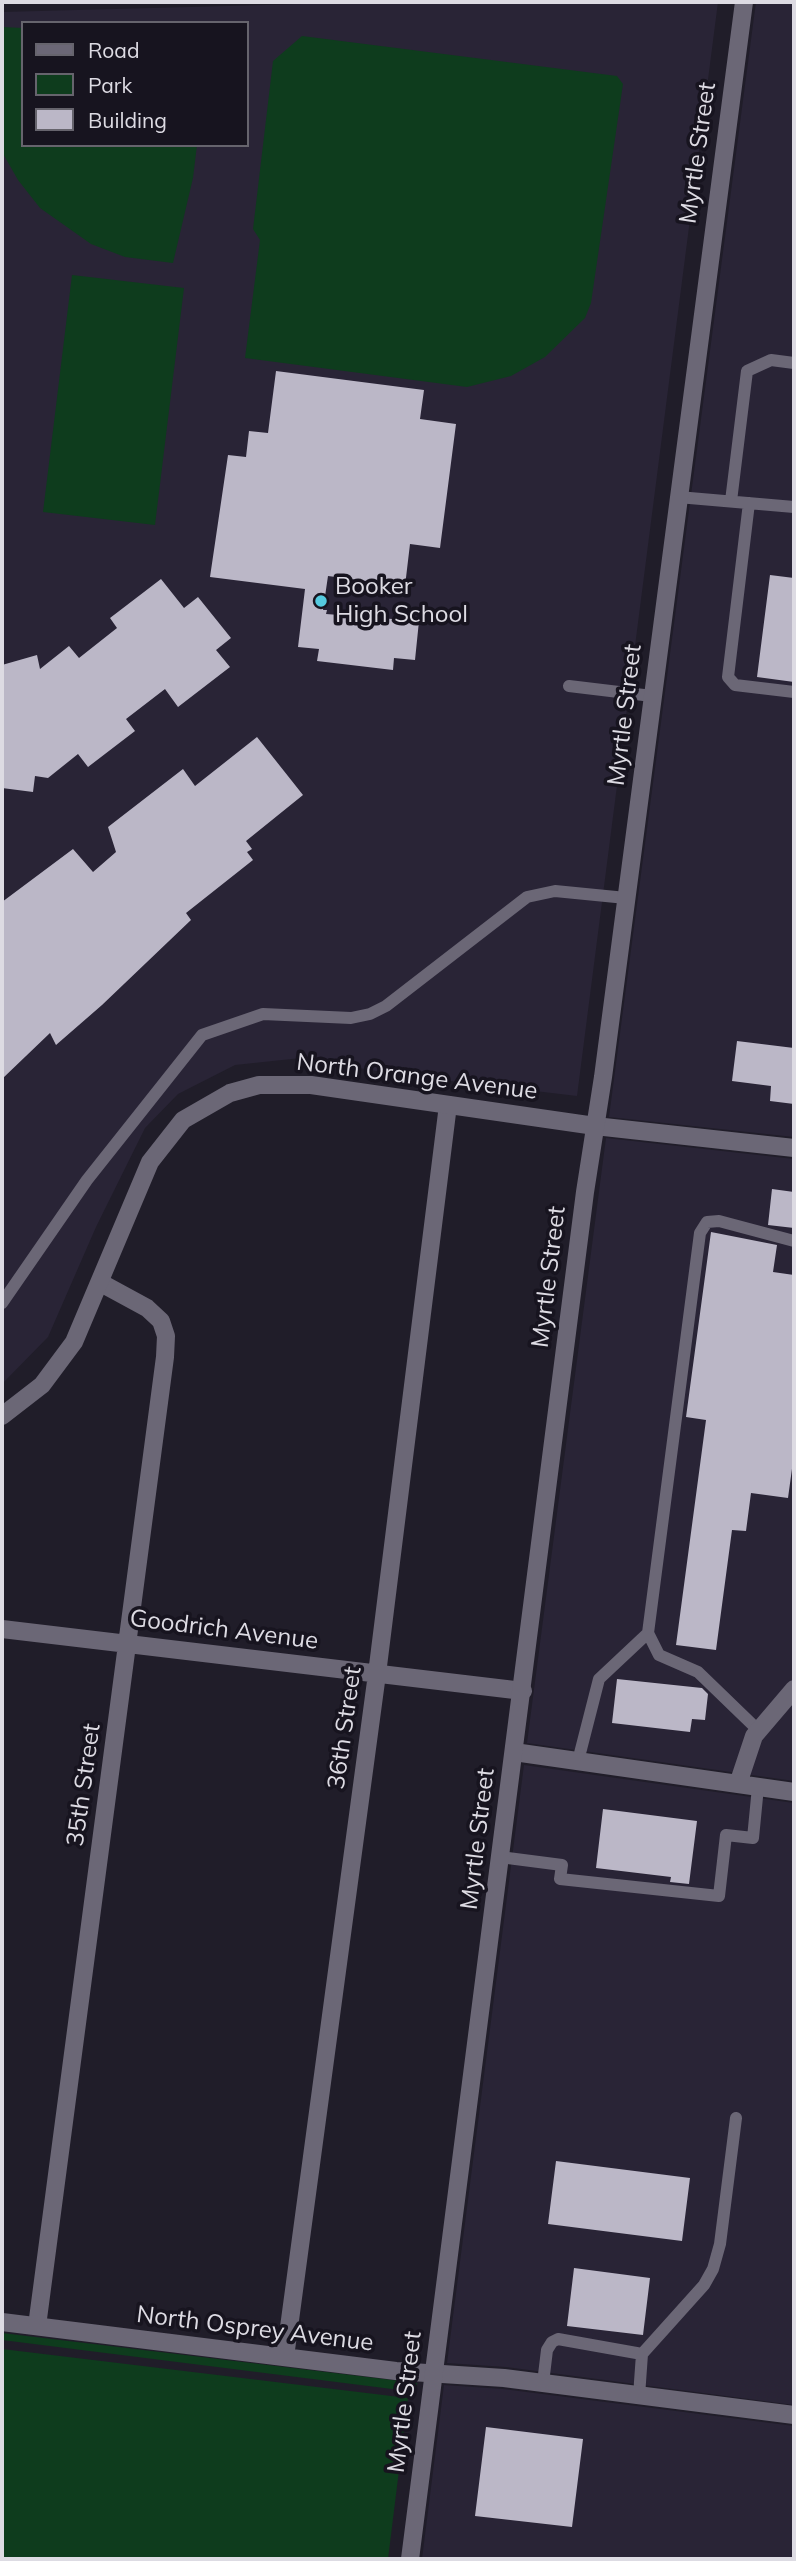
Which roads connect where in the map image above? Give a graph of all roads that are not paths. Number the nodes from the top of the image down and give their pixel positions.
1 (744, 2) edge
2 (794, 363) edge
3 (678, 497) junction
4 (731, 501) junction
5 (749, 503) junction
6 (794, 507) edge
7 (569, 686) dead end
8 (794, 692) edge
9 (652, 696) junction
10 (626, 898) junction
11 (449, 1105) junction
12 (595, 1126) junction
13 (794, 1148) edge
14 (794, 1241) edge
15 (101, 1283) junction
16 (2, 1303) edge
17 (2, 1416) edge
18 (2, 1629) edge
19 (648, 1633) junction
20 (128, 1643) junction
21 (377, 1674) junction
22 (794, 1689) edge
23 (523, 1691) junction
24 (758, 1730) junction
25 (514, 1752) junction
26 (579, 1761) junction
27 (738, 1784) junction
28 (758, 1787) junction
29 (794, 1792) edge
30 (500, 1857) junction
31 (736, 2118) dead end
32 (2, 2322) edge
33 (37, 2326) junction
34 (642, 2354) junction
35 (285, 2357) junction
36 (433, 2373) junction
37 (543, 2383) junction
38 (639, 2396) junction
39 (794, 2415) edge
40 (410, 2559) edge

1 - 3 street, Myrtle Street
2 - 4 lane
3 - 4 lane
3 - 9 street, Myrtle Street
4 - 5 lane
5 - 6 lane
5 - 8 lane
7 - 9 lane
9 - 10 street, Myrtle Street
10 - 12 street, Myrtle Street
10 - 16 lane
11 - 12 street, North Orange Avenue
11 - 15 street, North Orange Avenue
11 - 21 street, 36th Street
12 - 13 street, North Orange Avenue
12 - 23 street, Myrtle Street
14 - 19 lane
15 - 17 street, North Orange Avenue
15 - 20 street, 35th Street
18 - 20 street, Goodrich Avenue
19 - 24 lane
19 - 26 lane
20 - 21 street, Goodrich Avenue
20 - 33 street, 35th Street
21 - 23 street, Goodrich Avenue
21 - 35 street, 36th Street
22 - 24 street
23 - 25 street, Myrtle Street
24 - 27 street
25 - 26 street
25 - 30 street, Myrtle Street
26 - 27 street
27 - 28 street
28 - 29 street
28 - 30 lane
30 - 36 street, Myrtle Street
31 - 34 lane
32 - 33 street, North Osprey Avenue
33 - 35 street, North Osprey Avenue
34 - 37 lane
34 - 38 lane
35 - 36 street, North Osprey Avenue
36 - 37 street, North Osprey Avenue
36 - 40 street, Myrtle Street
37 - 38 street, North Osprey Avenue
38 - 39 street, North Osprey Avenue

